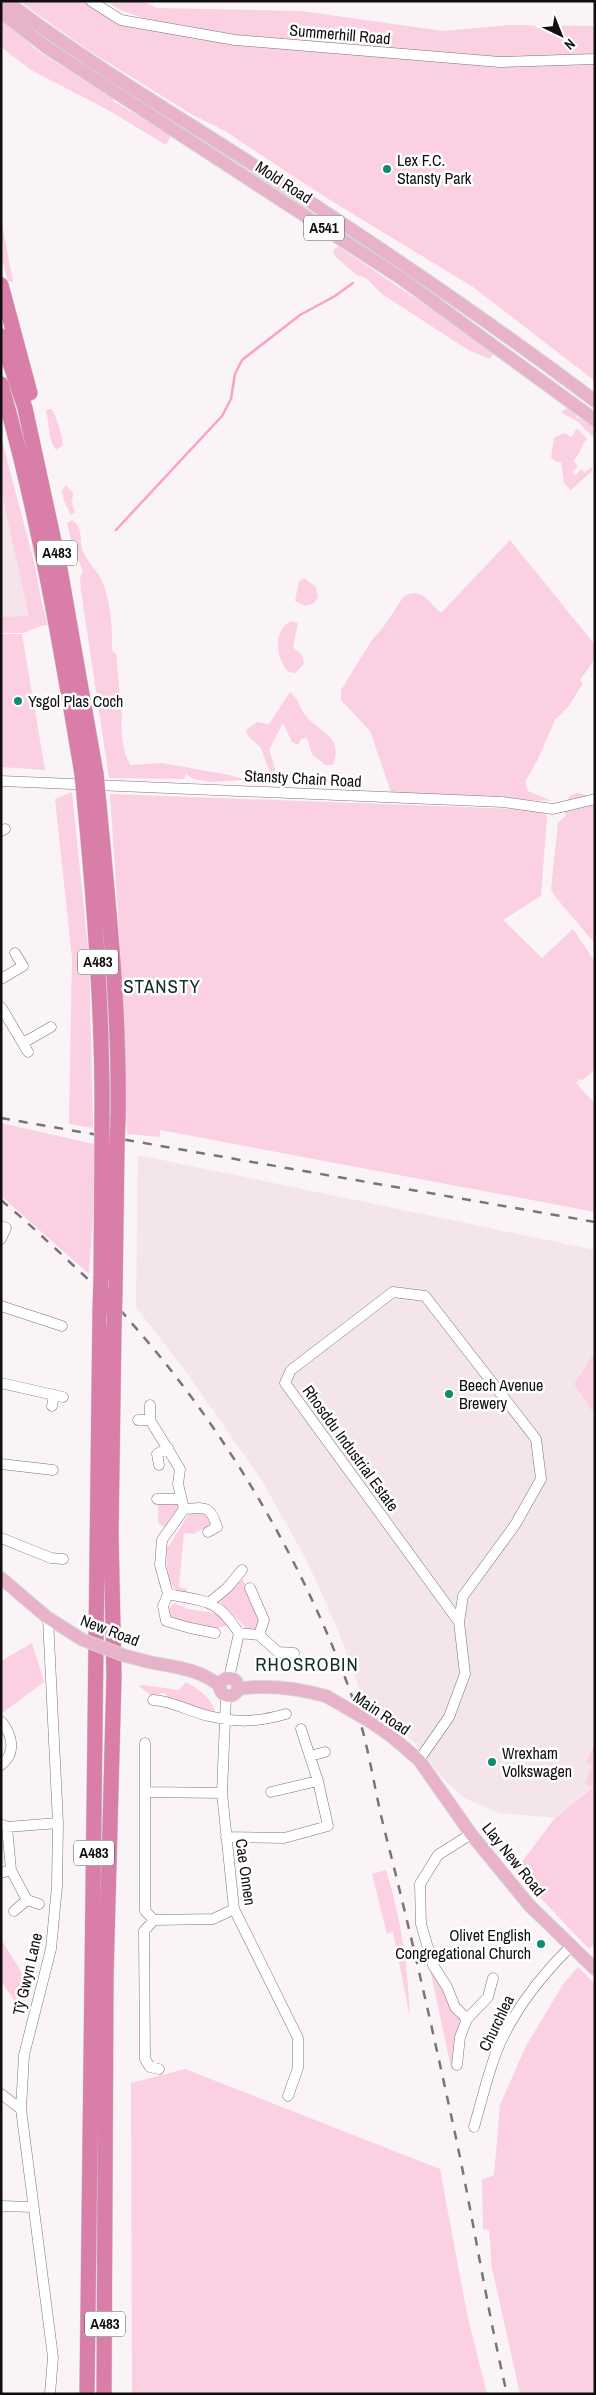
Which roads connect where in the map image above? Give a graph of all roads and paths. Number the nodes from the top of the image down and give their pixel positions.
1 (6, 1) edge
2 (91, 1) edge
3 (1, 12) edge
4 (595, 59) edge
5 (1, 285) edge
6 (1, 336) edge
7 (1, 384) edge
8 (595, 401) edge
9 (1, 418) edge
10 (595, 420) edge
11 (48, 575) junction
12 (63, 586) junction
13 (89, 774) junction
14 (5, 781) edge
15 (595, 799) edge
16 (92, 805) junction
17 (15, 953) dead end
18 (1, 979) edge
19 (1, 1007) edge
20 (51, 1027) dead end
21 (109, 1145) junction
22 (1, 1226) edge
23 (1, 1239) edge
24 (1, 1306) edge
25 (62, 1326) dead end
26 (1, 1383) edge
27 (150, 1405) dead end
28 (52, 1406) dead end
29 (138, 1420) dead end
30 (150, 1420) junction
31 (168, 1448) junction
32 (1, 1464) edge
33 (158, 1465) dead end
34 (54, 1470) dead end
35 (180, 1498) junction
36 (157, 1499) dead end
37 (184, 1509) junction
38 (215, 1529) dead end
39 (1, 1538) edge
40 (63, 1559) dead end
41 (242, 1570) dead end
42 (1, 1578) edge
43 (250, 1588) dead end
44 (168, 1594) junction
45 (210, 1602) junction
46 (48, 1618) junction
47 (459, 1622) junction
48 (216, 1633) dead end
49 (238, 1633) junction
50 (259, 1635) junction
51 (294, 1653) dead end
52 (225, 1687) junction
53 (326, 1696) joint
54 (160, 1699) dead end
55 (286, 1714) dead end
56 (226, 1719) junction
57 (2, 1722) edge
58 (301, 1729) dead end
59 (145, 1743) dead end
60 (325, 1752) dead end
61 (310, 1756) junction
62 (418, 1760) junction
63 (1, 1765) edge
64 (318, 1780) junction
65 (145, 1792) junction
66 (271, 1792) dead end
67 (222, 1793) junction
68 (58, 1823) junction
69 (4, 1826) edge
70 (471, 1834) junction
71 (226, 1836) junction
72 (6, 1872) edge
73 (28, 1900) junction
74 (38, 1904) dead end
75 (234, 1909) junction
76 (14, 1911) dead end
77 (154, 1920) junction
78 (570, 1947) junction
79 (595, 1970) edge
80 (493, 1978) dead end
81 (467, 2019) junction
82 (457, 2065) dead end
83 (159, 2069) dead end
84 (1, 2094) edge
85 (288, 2096) dead end
86 (21, 2109) junction
87 (474, 2127) dead end
88 (1, 2206) edge
89 (33, 2206) junction
90 (50, 2394) edge
91 (87, 2394) edge
92 (104, 2394) edge

1 - 8 main road, Mold Road / A541
2 - 4 street, Summerhill Road
3 - 10 main road, Mold Road / A541
5 - 12 highway, A483
6 - 12 highway, A483
7 - 11 highway, A483
9 - 11 highway, A483
11 - 13 highway, A483
12 - 13 highway, A483
13 - 16 highway, A483, bridge
14 - 15 street, Stansty Chain Road
16 - 21 highway, A483, bridge
16 - 21 highway, A483, bridge
17 - 18 street
19 - 20 street
21 - 91 highway, A483, bridge
21 - 92 highway, A483, bridge
22 - 23 street
24 - 25 street
26 - 28 street
27 - 30 street
29 - 30 street
30 - 31 street
31 - 33 street
31 - 35 street
32 - 34 street
35 - 36 street
35 - 37 street
37 - 38 street
37 - 44 street
39 - 40 street
41 - 45 street
42 - 46 main road, New Road
43 - 50 street
44 - 45 street
44 - 48 street
45 - 49 street
46 - 52 main road, New Road, bridge
46 - 68 street, Tŷ Gwyn Lane
47 - 47 street, Rhosddu Industrial Estate
47 - 62 street, Rhosddu Industrial Estate
49 - 50 street
49 - 52 street, Cae Onnen
50 - 51 street
52 - 53 main road, New Road
52 - 56 street, Cae Onnen
53 - 62 main road, Main Road, bridge
54 - 56 street
55 - 56 street
56 - 67 street, Cae Onnen
57 - 63 street
58 - 61 street
59 - 65 street
60 - 61 street
61 - 64 street
62 - 70 main road, Llay New Road
64 - 66 street
64 - 71 street
65 - 67 street
65 - 77 street
67 - 71 street, Cae Onnen
68 - 69 street
68 - 86 street, Tŷ Gwyn Lane
69 - 72 street
70 - 78 main road, Llay New Road
70 - 81 street
71 - 75 street, Cae Onnen
72 - 73 street
73 - 74 street
73 - 76 street
75 - 77 street
75 - 85 street, Cae Onnen
77 - 83 street
78 - 79 main road, Llay New Road
78 - 87 street, Churchlea
80 - 81 street
81 - 82 street
84 - 86 street
86 - 89 street, Tŷ Gwyn Lane
88 - 89 street
89 - 90 street, Tŷ Gwyn Lane

